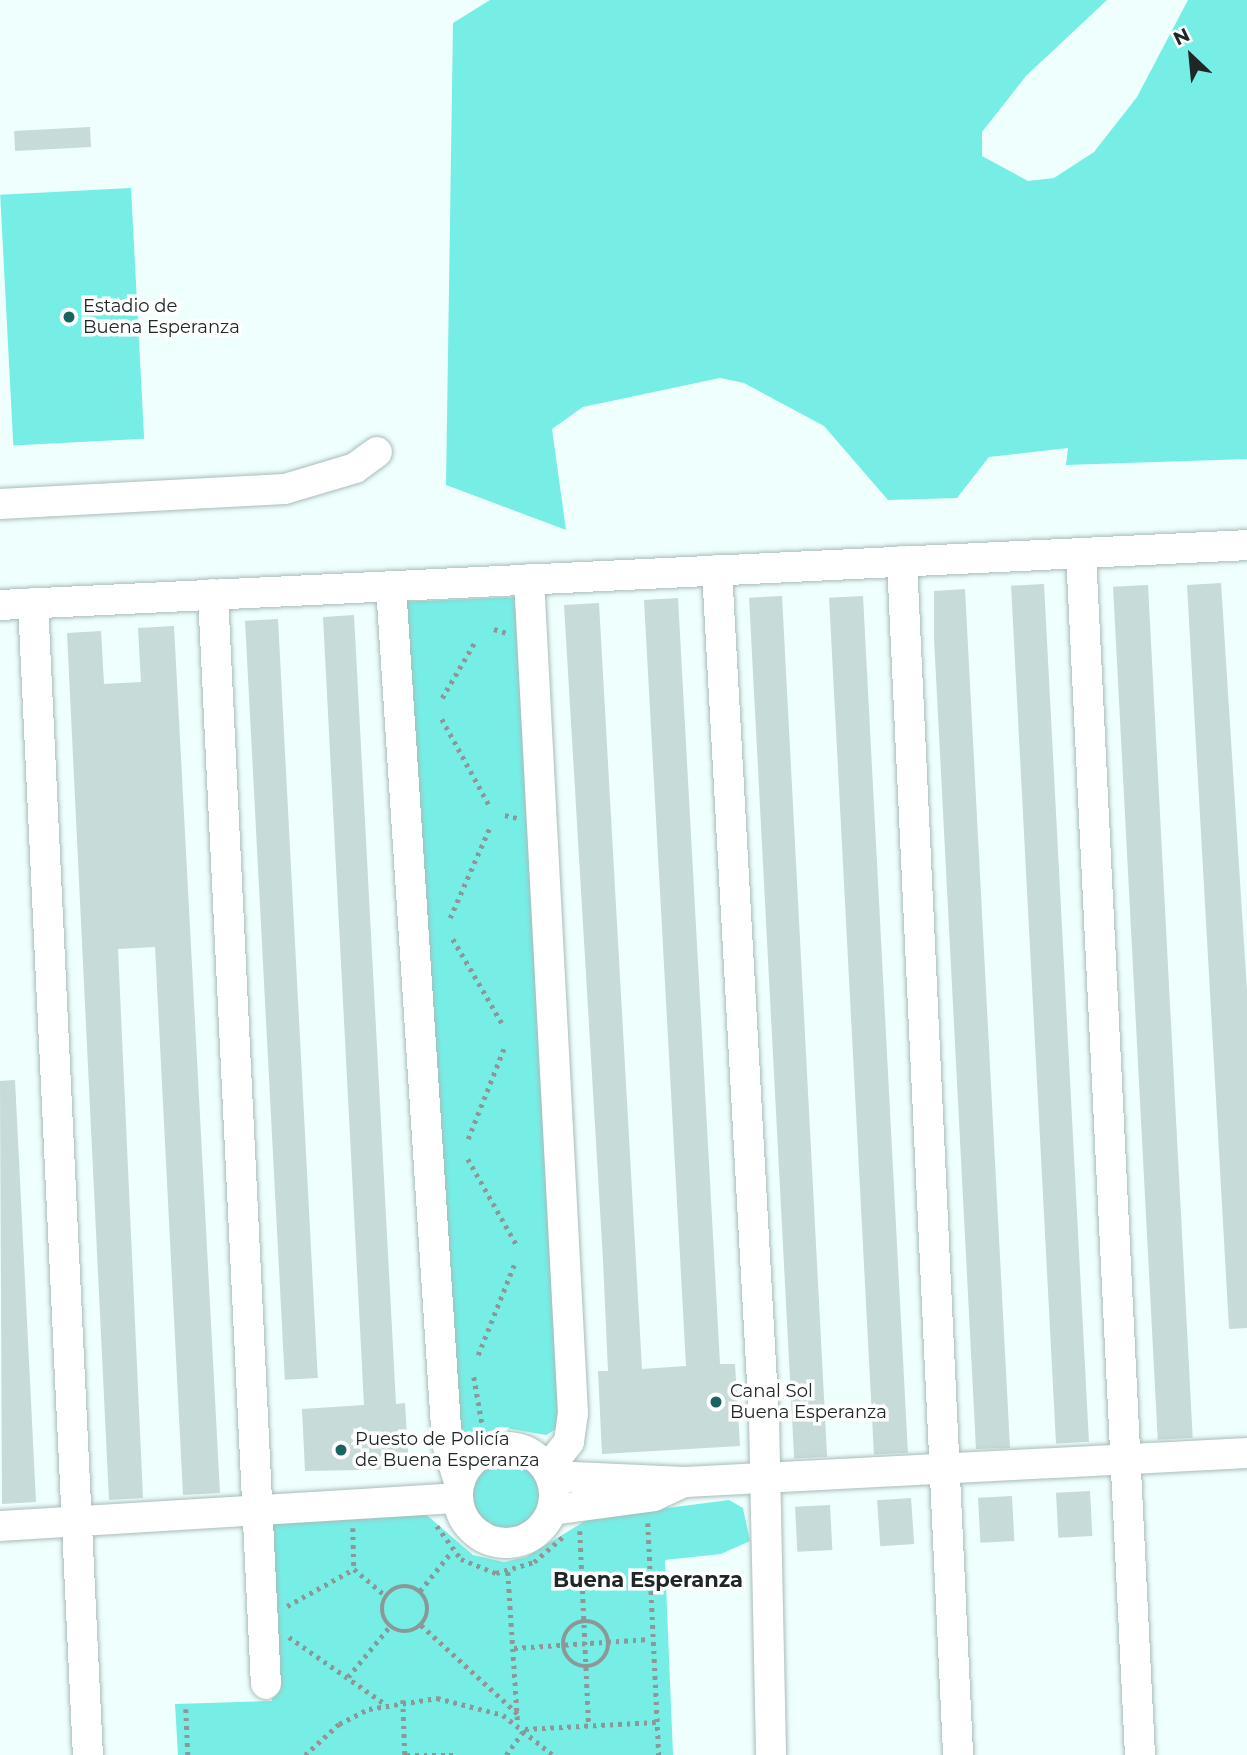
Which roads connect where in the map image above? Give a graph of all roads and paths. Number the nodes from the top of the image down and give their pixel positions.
1 (377, 452) dead end
2 (0, 504) edge
3 (1247, 545) edge
4 (1081, 553) junction
5 (902, 561) junction
6 (717, 570) junction
7 (528, 579) junction
8 (391, 586) junction
9 (213, 594) junction
10 (33, 603) junction
11 (0, 605) edge
12 (476, 640) dead end
13 (442, 698) dead end
14 (442, 719) dead end
15 (489, 805) dead end
16 (490, 827) dead end
17 (450, 918) dead end
18 (453, 939) dead end
19 (503, 1025) dead end
20 (504, 1048) dead end
21 (468, 1139) dead end
22 (468, 1159) dead end
23 (516, 1244) dead end
24 (514, 1265) dead end
25 (478, 1356) dead end
26 (474, 1377) dead end
27 (493, 1421) dead end
28 (482, 1423) junction
29 (473, 1427) dead end
30 (1247, 1453) edge
31 (1126, 1459) junction
32 (946, 1468) junction
33 (549, 1473) junction
34 (764, 1478) junction
35 (685, 1482) junction
36 (458, 1490) junction
37 (256, 1510) junction
38 (552, 1510) junction
39 (646, 1515) dead end
40 (352, 1518) dead end
41 (428, 1520) dead end
42 (79, 1521) junction
43 (593, 1524) dead end
44 (0, 1526) edge
45 (579, 1527) junction
46 (453, 1551) junction
47 (354, 1569) junction
48 (508, 1572) junction
49 (420, 1591) junction
50 (386, 1596) junction
51 (284, 1608) dead end
52 (584, 1621) junction
53 (421, 1625) junction
54 (390, 1626) junction
55 (284, 1634) dead end
56 (650, 1639) junction
57 (609, 1643) junction
58 (586, 1644) junction
59 (563, 1646) junction
60 (514, 1648) junction
61 (587, 1666) junction
62 (348, 1677) junction
63 (266, 1684) dead end
64 (403, 1700) junction
65 (385, 1704) junction
66 (186, 1709) dead end
67 (518, 1714) junction
68 (656, 1722) junction
69 (518, 1725) junction
70 (589, 1726) junction
71 (525, 1729) junction
72 (89, 1755) edge
73 (188, 1755) edge
74 (305, 1755) edge
75 (406, 1755) edge
76 (454, 1755) edge
77 (506, 1755) edge
78 (553, 1755) edge
79 (659, 1755) edge
80 (772, 1755) edge
81 (958, 1755) edge
82 (1140, 1755) edge

1 - 2 street
3 - 4 street
4 - 5 street
4 - 31 street
5 - 6 street
5 - 32 street
6 - 7 street
6 - 34 street
7 - 8 street
7 - 33 street
8 - 9 street
8 - 36 street
9 - 10 street
9 - 37 street
10 - 11 street
10 - 42 street
12 - 13 path
14 - 15 path
16 - 17 path
18 - 19 path
20 - 21 path
22 - 23 path
24 - 25 path
26 - 28 path
27 - 28 path
28 - 29 path
30 - 31 street
31 - 32 street
31 - 82 street
32 - 34 street
32 - 81 street
33 - 35 street
33 - 36 street
33 - 38 street
34 - 35 street
34 - 80 street
35 - 38 street
36 - 37 street
36 - 38 street
37 - 42 street
37 - 63 street
39 - 56 path
40 - 47 path
41 - 46 path
42 - 44 street
42 - 72 street
43 - 45 path
45 - 48 path
45 - 52 path
46 - 48 path
46 - 49 path
47 - 50 path
47 - 51 path
48 - 60 path
49 - 50 path
49 - 53 path
50 - 54 path
52 - 57 path
52 - 58 path
52 - 59 path
53 - 54 path
53 - 67 path
54 - 62 path
55 - 62 path
56 - 57 path
56 - 68 path
57 - 58 path
57 - 61 path
58 - 59 path
58 - 61 path
59 - 60 path
59 - 61 path
60 - 67 path
61 - 70 path
62 - 65 path
64 - 65 path
64 - 69 path
64 - 75 path
65 - 74 path
66 - 73 path
67 - 69 path
68 - 70 path
68 - 79 path
69 - 71 path
70 - 71 path
71 - 77 path
71 - 78 path
75 - 76 path

